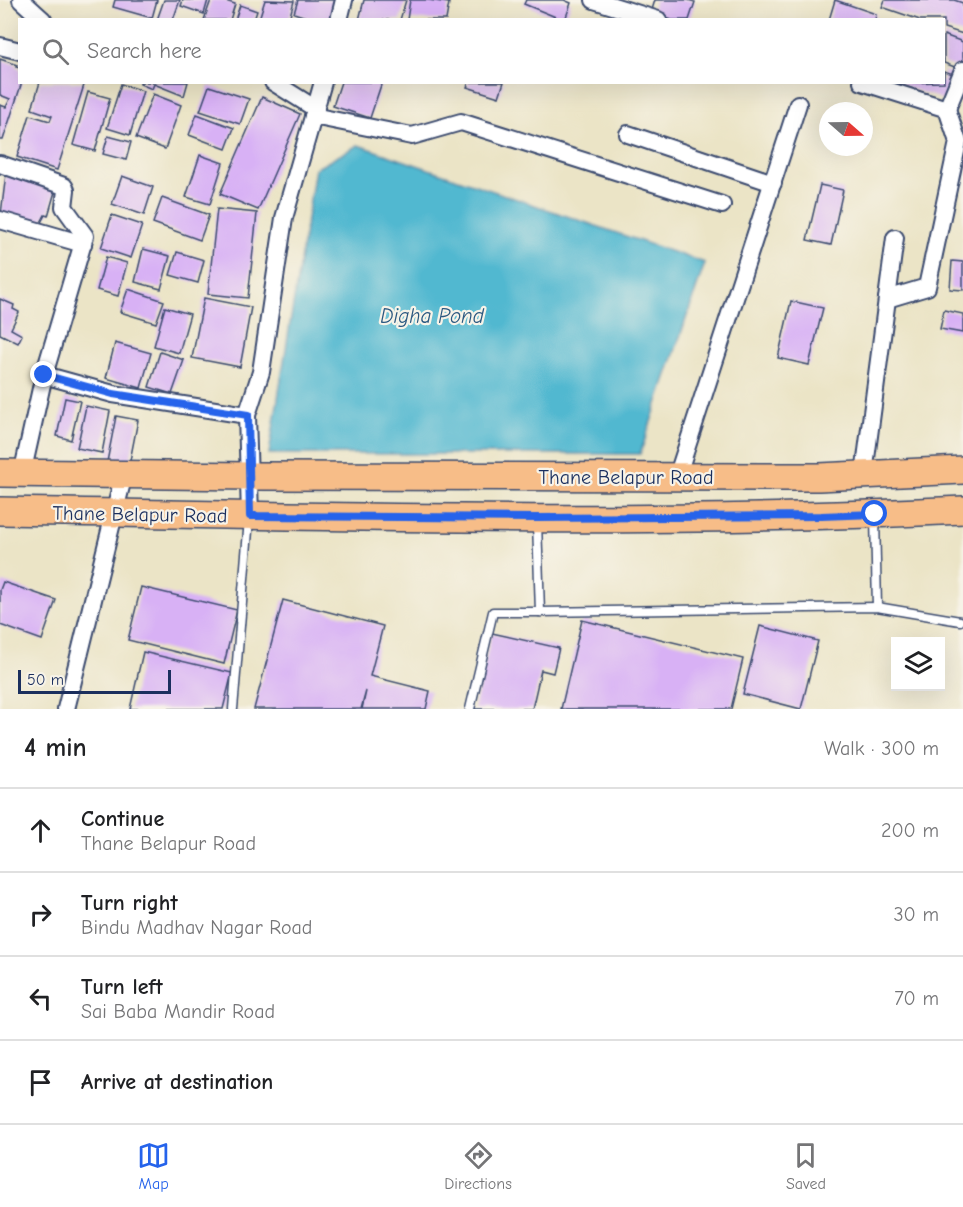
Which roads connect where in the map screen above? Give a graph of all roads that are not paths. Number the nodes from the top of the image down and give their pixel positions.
1 (21, 0) edge
2 (344, 0) edge
3 (594, 0) edge
4 (41, 18) edge
5 (340, 18) edge
6 (652, 18) edge
7 (0, 46) edge
8 (18, 50) edge
9 (963, 70) edge
10 (276, 84) edge
11 (322, 84) edge
12 (868, 84) edge
13 (798, 104) dead end
14 (947, 109) junction
15 (314, 113) junction
16 (628, 134) dead end
17 (0, 164) edge
18 (773, 183) junction
19 (722, 205) dead end
20 (0, 220) edge
21 (895, 238) dead end
22 (83, 244) junction
23 (887, 299) junction
24 (44, 375) junction
25 (248, 415) junction
26 (963, 470) edge
27 (11, 473) edge
28 (124, 474) junction
29 (864, 474) junction
30 (249, 476) junction
31 (677, 477) junction
32 (963, 510) edge
33 (0, 511) edge
34 (115, 513) junction
35 (875, 514) junction
36 (250, 516) junction
37 (537, 518) junction
38 (877, 607) junction
39 (540, 612) junction
40 (960, 621) dead end
41 (66, 709) edge
42 (233, 709) edge
43 (470, 709) edge

1 - 4 street
2 - 5 street
3 - 6 street
7 - 8 street
9 - 14 street
10 - 15 street
11 - 15 street
12 - 14 street
13 - 18 street
14 - 23 street
15 - 19 street
15 - 25 street
16 - 18 street
17 - 22 street
18 - 31 street
20 - 22 street
21 - 23 street
22 - 24 street
23 - 29 street
24 - 25 street
24 - 27 street
25 - 30 street
26 - 29 main road, Thane Belapur Road
27 - 28 main road, Thane Belapur Road
28 - 30 main road, Thane Belapur Road
28 - 34 street
29 - 31 main road, Thane Belapur Road
30 - 31 main road, Thane Belapur Road
30 - 36 street
32 - 35 main road, Thane Belapur Road
33 - 34 main road, Thane Belapur Road
34 - 36 main road, Thane Belapur Road
34 - 41 street
35 - 37 main road, Thane Belapur Road
35 - 38 lane
36 - 37 main road, Thane Belapur Road
36 - 42 lane
37 - 39 lane
38 - 39 lane
38 - 40 lane
39 - 43 lane

